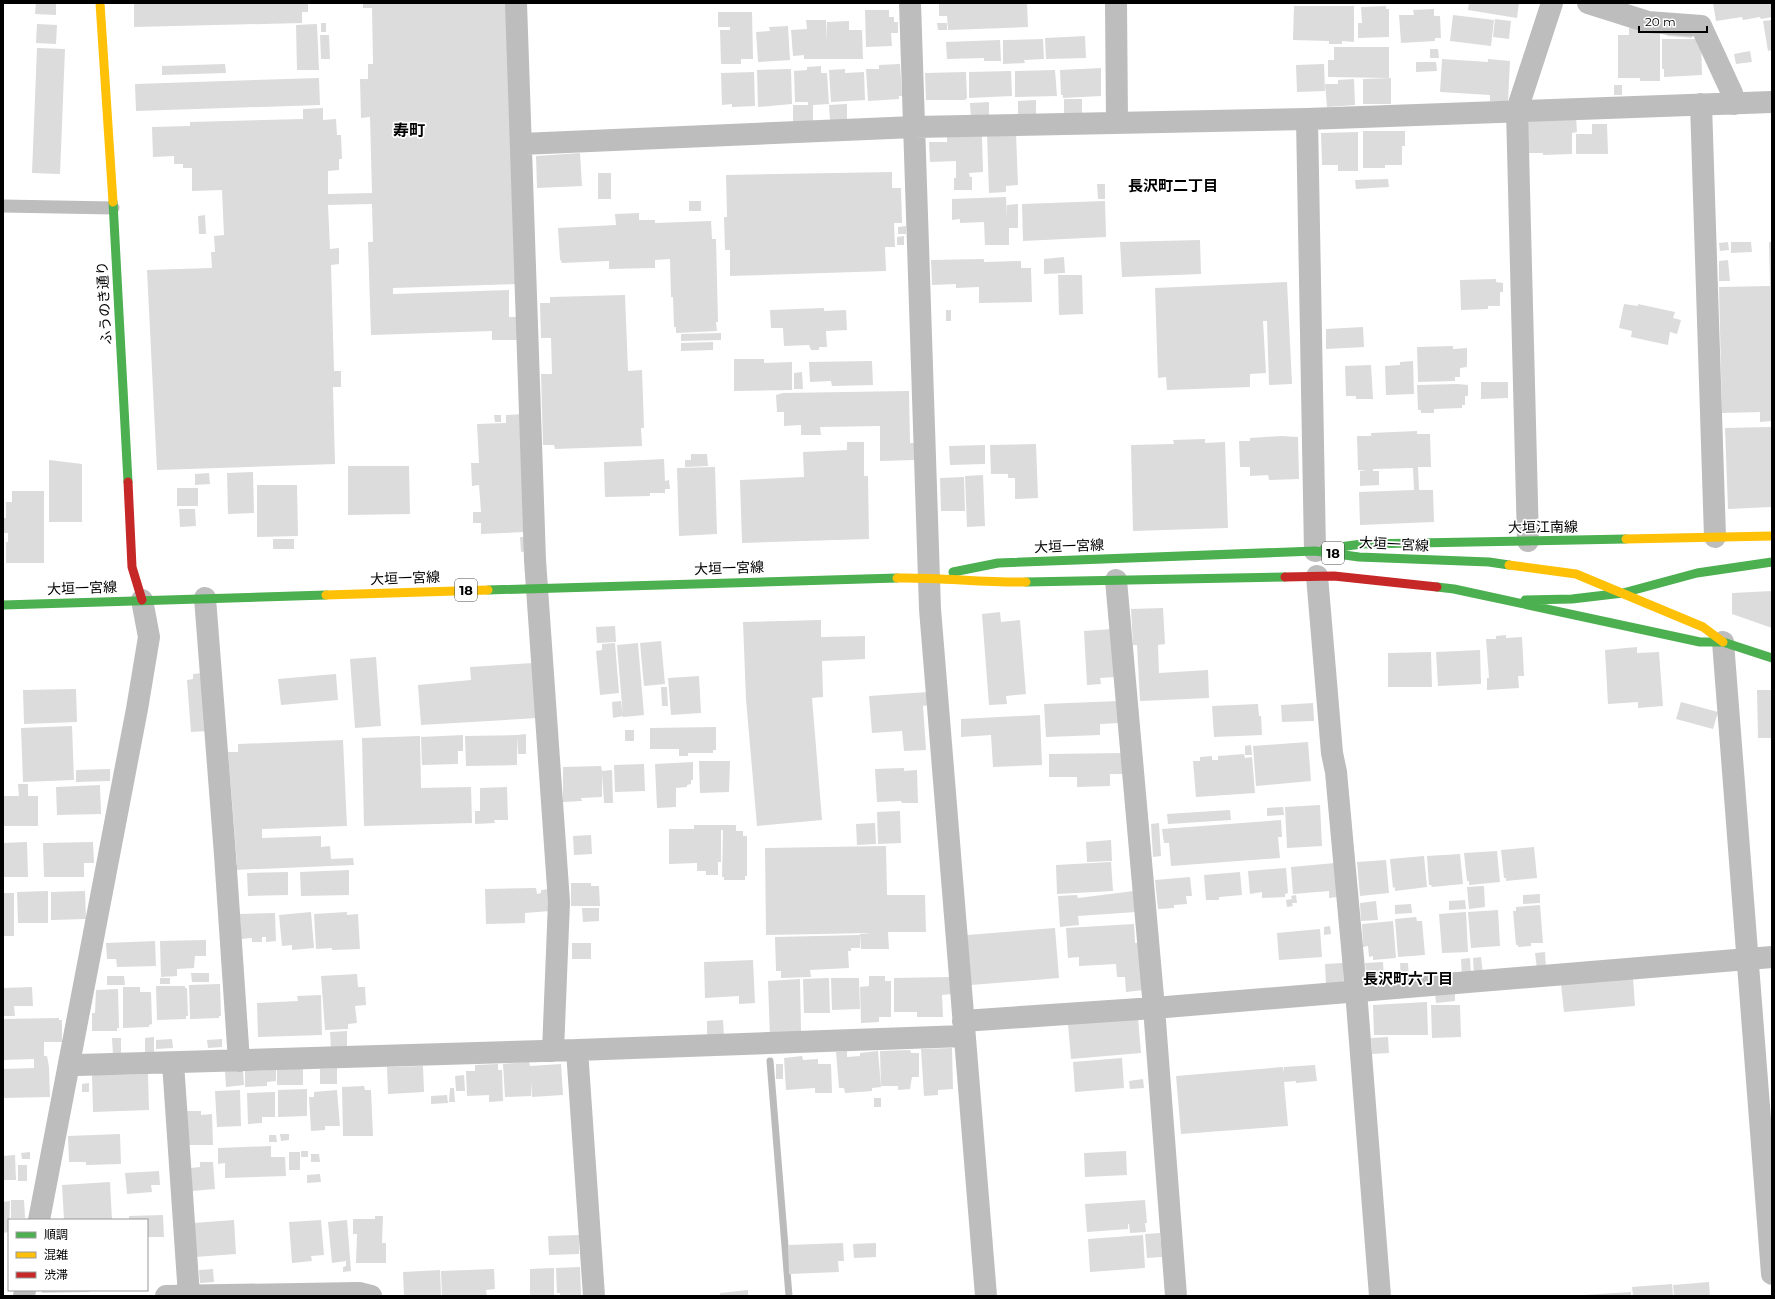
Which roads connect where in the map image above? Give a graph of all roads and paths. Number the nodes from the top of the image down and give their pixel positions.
1 (100, 3) edge
2 (516, 3) edge
3 (910, 3) edge
4 (1116, 3) edge
5 (1552, 3) edge
6 (1588, 3) edge
7 (1772, 102) edge
8 (1701, 104) junction
9 (1734, 104) junction
10 (1517, 110) junction
11 (1307, 119) junction
12 (1117, 123) junction
13 (914, 127) junction
14 (521, 144) junction
15 (3, 206) edge
16 (113, 208) junction
17 (1772, 536) edge
18 (1714, 537) junction
19 (1528, 541) junction
20 (1315, 551) junction
21 (1772, 562) edge
22 (1316, 576) junction
23 (929, 577) junction
24 (1116, 580) junction
25 (537, 588) junction
26 (1623, 593) junction
27 (205, 598) junction
28 (142, 600) junction
29 (1507, 600) junction
30 (3, 605) edge
31 (1723, 642) junction
32 (1772, 658) edge
33 (1772, 957) edge
34 (1747, 959) junction
35 (1356, 991) junction
36 (1154, 1008) junction
37 (963, 1029) junction
38 (577, 1050) junction
39 (553, 1051) junction
40 (239, 1061) junction
41 (69, 1063) junction
42 (172, 1063) junction
43 (39, 1219) edge
44 (1772, 1274) edge
45 (166, 1296) edge
46 (189, 1296) edge
47 (371, 1296) edge
48 (594, 1296) edge
49 (986, 1296) edge
50 (1176, 1296) edge
51 (1380, 1296) edge

1 - 16 main road, ふうのき通り
2 - 14 street
3 - 13 street
4 - 12 street
5 - 10 street
6 - 9 street
7 - 9 street
8 - 9 street
8 - 10 street
8 - 18 street
10 - 11 street
10 - 19 street
11 - 12 street
11 - 20 street
12 - 13 street
13 - 14 street
13 - 23 street
14 - 25 street
15 - 16 lane
16 - 28 main road, ふうのき通り
17 - 18 main road, 大垣江南線
18 - 19 main road, 大垣江南線
19 - 20 main road, 大垣江南線
20 - 23 main road, 大垣一宮線 / 18
20 - 26 main road, 大垣一宮線 / 18
21 - 26 main road
22 - 24 main road, 大垣一宮線 / 18
22 - 29 main road, 大垣一宮線 / 18
22 - 35 street
23 - 24 main road, 大垣一宮線 / 18
23 - 25 main road, 大垣一宮線 / 18
23 - 37 street
24 - 36 street
25 - 27 main road, 大垣一宮線 / 18
25 - 39 street
26 - 29 main road
26 - 31 main road, 大垣一宮線 / 18
27 - 28 main road, 大垣一宮線 / 18
27 - 40 street
28 - 30 main road, 大垣一宮線 / 18
28 - 41 street
29 - 31 main road, 大垣一宮線 / 18
31 - 32 main road, 大垣一宮線 / 18
31 - 34 street
33 - 34 street
34 - 35 street
34 - 44 street
35 - 36 street
35 - 51 street
36 - 37 street
36 - 50 street
37 - 38 street
37 - 49 street
38 - 39 street
38 - 48 street
39 - 40 street
40 - 42 street
41 - 42 street
41 - 43 street
42 - 46 street
45 - 46 street
46 - 47 street

